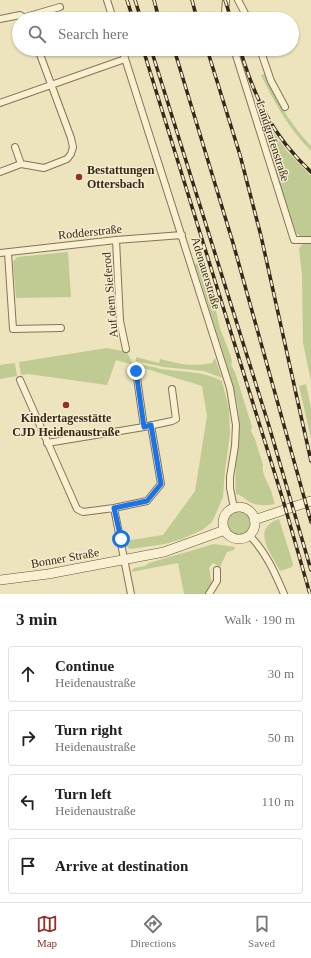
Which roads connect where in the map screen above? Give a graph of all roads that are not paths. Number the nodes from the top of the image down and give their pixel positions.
1 (107, 0) edge
2 (226, 0) edge
3 (238, 0) edge
4 (60, 7) dead end
5 (42, 12) edge
6 (111, 12) edge
7 (224, 12) edge
8 (244, 12) edge
9 (12, 17) edge
10 (0, 19) edge
11 (41, 56) edge
12 (124, 56) edge
13 (236, 56) edge
14 (262, 56) edge
15 (125, 59) junction
16 (51, 85) junction
17 (0, 102) edge
18 (286, 107) dead end
19 (15, 146) dead end
20 (21, 164) junction
21 (0, 172) edge
22 (182, 235) junction
23 (116, 240) junction
24 (311, 240) edge
25 (0, 253) edge
26 (8, 253) junction
27 (62, 328) dead end
28 (126, 348) dead end
29 (136, 371) dead end
30 (20, 380) dead end
31 (172, 389) dead end
32 (147, 426) junction
33 (47, 443) junction
34 (311, 502) edge
35 (114, 508) junction
36 (234, 508) junction
37 (254, 520) junction
38 (225, 530) junction
39 (249, 535) junction
40 (124, 560) junction
41 (217, 570) dead end
42 (0, 580) edge
43 (131, 594) edge
44 (209, 594) edge
45 (284, 594) edge

1 - 6 street
2 - 7 street
3 - 8 street
4 - 5 street
9 - 10 street
11 - 16 street
12 - 15 street, Adenauerstraße
13 - 24 street, Landgrafenstraße
14 - 18 street
15 - 16 street
15 - 22 street, Adenauerstraße
16 - 17 street
16 - 20 street
19 - 20 street
20 - 21 street
22 - 23 street, Rodderstraße
22 - 36 street, Adenauerstraße
23 - 26 street, Rodderstraße
23 - 28 street, Auf dem Sieferod
25 - 26 street, Rodderstraße
26 - 27 street
29 - 32 street
30 - 33 street
31 - 32 street
32 - 33 street
32 - 35 street
33 - 35 street
34 - 37 main road
35 - 40 street
36 - 37 main road
36 - 38 main road
37 - 39 main road
38 - 39 main road
38 - 40 main road, Bonner Straße
39 - 45 street
40 - 42 main road, Bonner Straße
40 - 43 street
41 - 44 street

